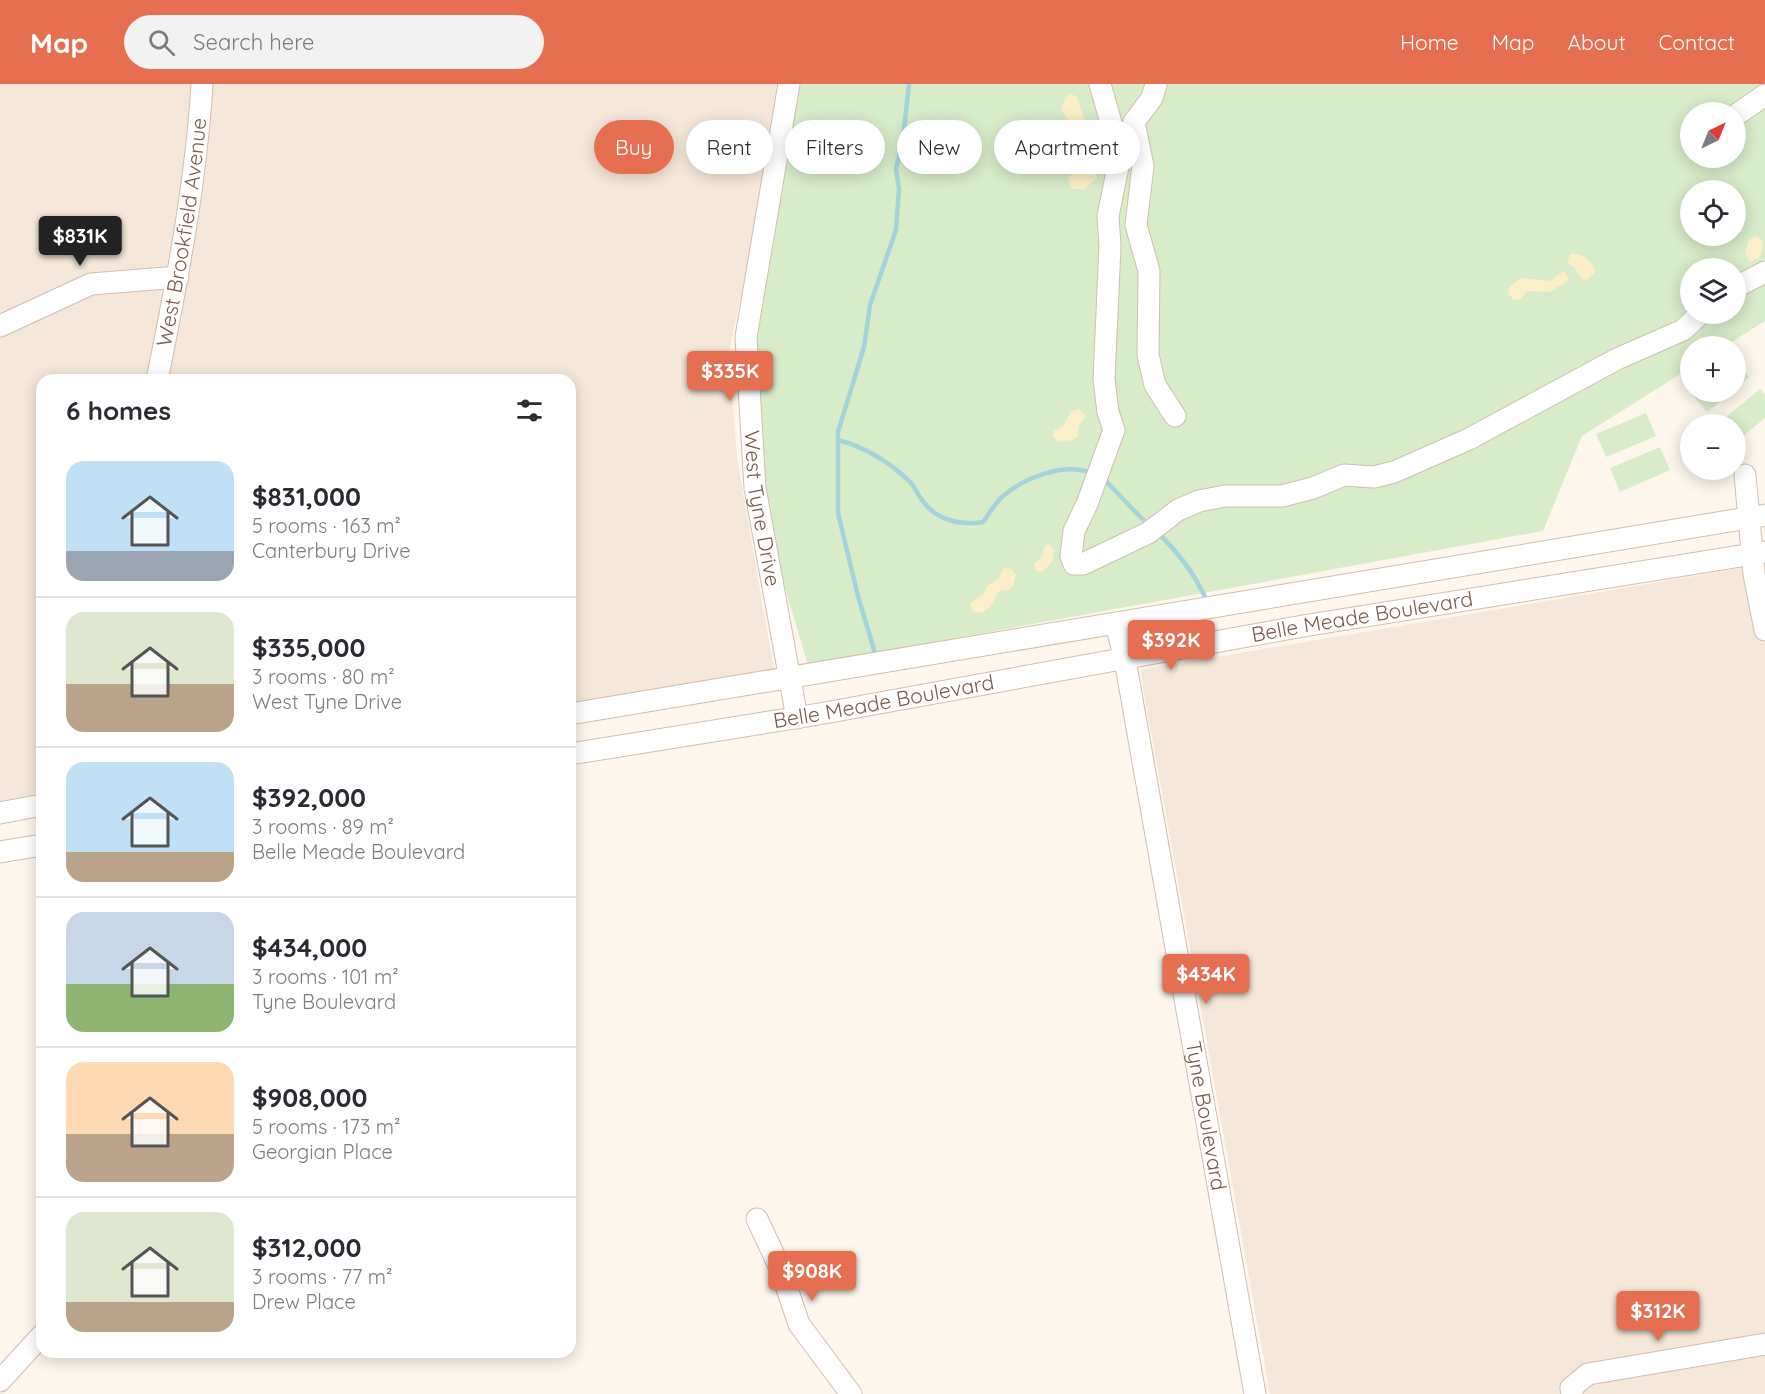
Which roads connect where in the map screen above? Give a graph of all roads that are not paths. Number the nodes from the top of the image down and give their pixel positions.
1 (202, 84) edge
2 (789, 84) edge
3 (1100, 84) edge
4 (1156, 84) edge
5 (1765, 95) edge
6 (1746, 108) edge
7 (1765, 272) edge
8 (178, 278) junction
9 (1746, 282) edge
10 (1689, 324) edge
11 (0, 326) edge
12 (158, 374) edge
13 (1175, 416) dead end
14 (1746, 478) edge
15 (1757, 516) edge
16 (1760, 552) edge
17 (1116, 624) junction
18 (1765, 630) edge
19 (1125, 660) junction
20 (790, 678) junction
21 (576, 713) edge
22 (797, 718) junction
23 (576, 753) edge
24 (36, 806) edge
25 (0, 813) edge
26 (36, 846) edge
27 (0, 852) edge
28 (758, 1220) dead end
29 (36, 1342) edge
30 (1765, 1344) edge
31 (0, 1381) edge
32 (1572, 1391) edge
33 (851, 1394) edge
34 (1255, 1394) edge

1 - 8 street, West Brookfield Avenue
2 - 20 street, West Tyne Drive
3 - 10 street
4 - 13 street
5 - 6 street
7 - 9 street
8 - 11 street
8 - 12 street, West Brookfield Avenue
14 - 15 street
15 - 16 street
15 - 17 street, Belle Meade Boulevard
16 - 18 street
16 - 19 street, Belle Meade Boulevard
17 - 19 street, Tyne Boulevard
17 - 20 street, Belle Meade Boulevard
19 - 22 street, Belle Meade Boulevard
19 - 34 street, Tyne Boulevard
20 - 21 street, Belle Meade Boulevard
20 - 22 street, West Tyne Drive
22 - 23 street, Belle Meade Boulevard
24 - 25 street
26 - 27 street
28 - 33 street
29 - 31 street
30 - 32 street

